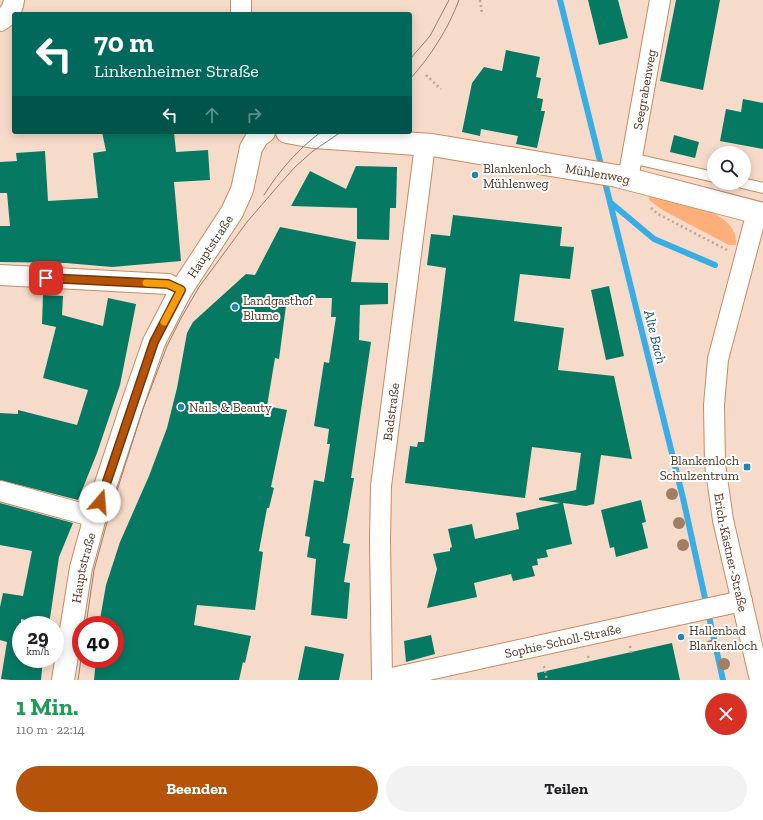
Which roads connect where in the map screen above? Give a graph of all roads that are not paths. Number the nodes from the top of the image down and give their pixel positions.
1 (14, 0) edge
2 (241, 0) edge
3 (660, 0) edge
4 (241, 12) edge
5 (0, 21) edge
6 (259, 134) edge
7 (298, 134) edge
8 (425, 145) junction
9 (632, 158) junction
10 (707, 174) edge
11 (622, 178) junction
12 (751, 185) edge
13 (763, 188) edge
14 (760, 213) edge
15 (0, 275) edge
16 (181, 290) junction
17 (0, 491) edge
18 (95, 516) junction
19 (742, 601) junction
20 (761, 678) edge
21 (63, 680) edge
22 (382, 680) edge

1 - 5 street
2 - 4 street
3 - 9 street, Seegrabenweg
6 - 16 street, Hauptstraße
7 - 8 street, Mühlenweg
8 - 11 street, Mühlenweg
8 - 22 street, Badstraße
9 - 10 lane
9 - 11 street, Seegrabenweg
11 - 14 street, Mühlenweg
12 - 13 lane
14 - 19 street, Erich-Kästner-Straße
15 - 16 street
16 - 18 street, Hauptstraße
17 - 18 street
18 - 21 street, Hauptstraße
19 - 20 street, Erich-Kästner-Straße
19 - 22 street, Sophie-Scholl-Straße

